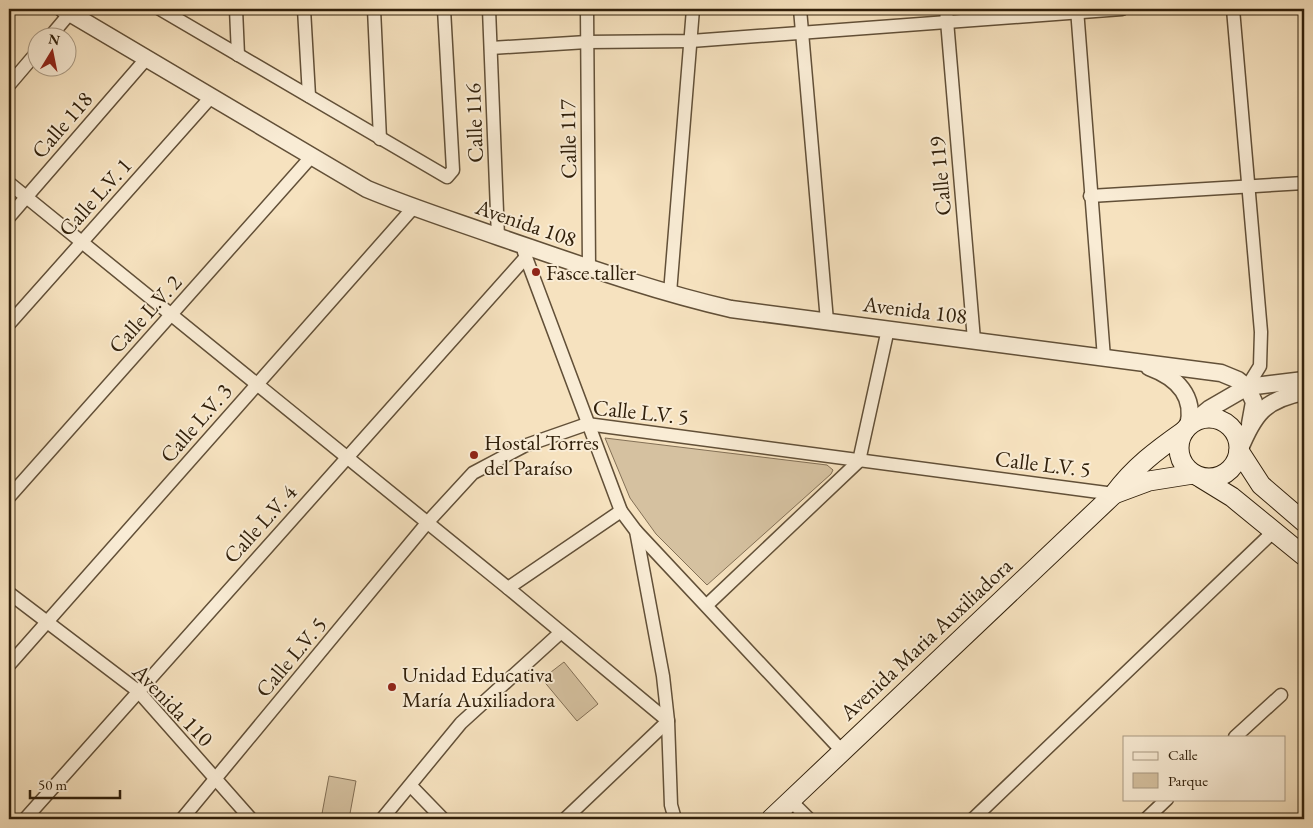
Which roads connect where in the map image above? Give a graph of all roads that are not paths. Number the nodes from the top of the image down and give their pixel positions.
1 (236, 9) edge
2 (304, 9) edge
3 (374, 9) edge
4 (444, 9) edge
5 (489, 9) edge
6 (587, 9) edge
7 (693, 9) edge
8 (800, 9) edge
9 (1122, 9) edge
10 (1234, 9) edge
11 (164, 10) edge
12 (1077, 10) edge
13 (66, 11) edge
14 (947, 15) edge
15 (56, 28) edge
16 (803, 33) junction
17 (691, 41) junction
18 (587, 42) junction
19 (491, 48) junction
20 (238, 55) junction
21 (146, 59) junction
22 (28, 63) edge
23 (9, 85) edge
24 (309, 96) junction
25 (211, 97) junction
26 (380, 139) junction
27 (311, 157) junction
28 (9, 183) edge
29 (1304, 183) edge
30 (1250, 185) junction
31 (1090, 196) junction
32 (27, 197) junction
33 (413, 208) junction
34 (9, 217) edge
35 (498, 237) junction
36 (82, 242) junction
37 (524, 251) junction
38 (589, 268) junction
39 (670, 293) junction
40 (171, 314) junction
41 (827, 321) junction
42 (9, 324) edge
43 (888, 329) junction
44 (974, 340) junction
45 (1104, 358) junction
46 (1140, 364) junction
47 (1304, 380) edge
48 (256, 385) junction
49 (1247, 387) junction
50 (1304, 392) edge
51 (587, 424) junction
52 (1250, 424) junction
53 (1188, 426) junction
54 (1239, 451) junction
55 (346, 458) junction
56 (859, 461) junction
57 (1197, 476) junction
58 (1114, 494) junction
59 (9, 497) edge
60 (621, 511) junction
61 (1304, 522) edge
62 (427, 523) junction
63 (636, 531) junction
64 (1274, 531) junction
65 (1304, 556) edge
66 (508, 588) junction
67 (9, 593) edge
68 (707, 605) junction
69 (48, 621) junction
70 (560, 633) junction
71 (9, 665) edge
72 (138, 691) junction
73 (1281, 695) dead end
74 (668, 721) junction
75 (1236, 736) edge
76 (842, 751) junction
77 (215, 779) junction
78 (411, 786) junction
79 (1167, 800) edge
80 (791, 801) junction
81 (25, 819) edge
82 (182, 819) edge
83 (251, 819) edge
84 (382, 819) edge
85 (443, 819) edge
86 (565, 819) edge
87 (675, 819) edge
88 (771, 819) edge
89 (809, 819) edge
90 (973, 819) edge
91 (1146, 819) edge

1 - 20 street
2 - 24 street
3 - 26 street
4 - 26 street
5 - 19 street, Calle 116
6 - 18 street, Calle 117
7 - 17 street
8 - 16 street
9 - 12 street
10 - 30 street
11 - 20 street
12 - 14 street
12 - 31 street
13 - 15 street
13 - 21 street, Avenida 108
14 - 16 street
14 - 44 street, Calle 119
16 - 17 street
16 - 41 street
17 - 18 street
17 - 39 street
18 - 19 street
18 - 38 street, Calle 117
19 - 35 street, Calle 116
20 - 24 street
21 - 25 street, Avenida 108
21 - 32 street, Calle 118
22 - 23 street
24 - 26 street
25 - 27 street, Avenida 108
25 - 36 street, Calle L.V. 1
27 - 33 street, Avenida 108
27 - 40 street, Calle L.V. 2
28 - 32 street
29 - 30 street
30 - 31 street
30 - 49 street
31 - 45 street
32 - 34 street, Calle 118
32 - 36 street
33 - 35 street, Avenida 108
33 - 48 street, Calle L.V. 3
35 - 37 street, Avenida 108
36 - 40 street
36 - 42 street, Calle L.V. 1
37 - 38 street, Avenida 108
37 - 51 street
37 - 55 street, Calle L.V. 4
38 - 39 street, Avenida 108
39 - 41 street, Avenida 108
40 - 48 street
40 - 59 street, Calle L.V. 2
41 - 43 street, Avenida 108
43 - 44 street, Avenida 108
43 - 56 street
44 - 45 street, Avenida 108
45 - 46 street, Avenida 108
46 - 49 street, Avenida 108
46 - 53 street, Avenida 108
47 - 49 street
48 - 55 street
48 - 69 street, Calle L.V. 3
49 - 52 street
49 - 53 street
50 - 52 street
51 - 56 street, Calle L.V. 5
51 - 60 street
51 - 62 street, Calle L.V. 5
52 - 54 street
53 - 54 main road
53 - 57 main road
53 - 58 main road, Avenida Maria Auxiliadora
54 - 57 main road
54 - 61 main road
55 - 62 street
55 - 72 street, Calle L.V. 4
56 - 58 street, Calle L.V. 5
56 - 68 street
57 - 58 main road, Avenida Maria Auxiliadora
57 - 64 main road
58 - 76 main road, Avenida Maria Auxiliadora
60 - 63 street
60 - 66 street
62 - 66 street
62 - 77 street, Calle L.V. 5
63 - 68 street
63 - 74 street
64 - 65 main road
64 - 90 street
66 - 70 street
67 - 69 street, Avenida 110
68 - 76 street
69 - 71 street, Calle L.V. 3
69 - 72 street, Avenida 110
70 - 74 street
70 - 78 street
72 - 77 street, Avenida 110
72 - 81 street, Calle L.V. 4
73 - 75 street
74 - 86 street
74 - 87 street
76 - 80 main road, Avenida Maria Auxiliadora
77 - 82 street, Calle L.V. 5
77 - 83 street, Avenida 110
78 - 84 street
78 - 85 street
79 - 91 street
80 - 88 main road, Avenida Maria Auxiliadora
80 - 89 street

